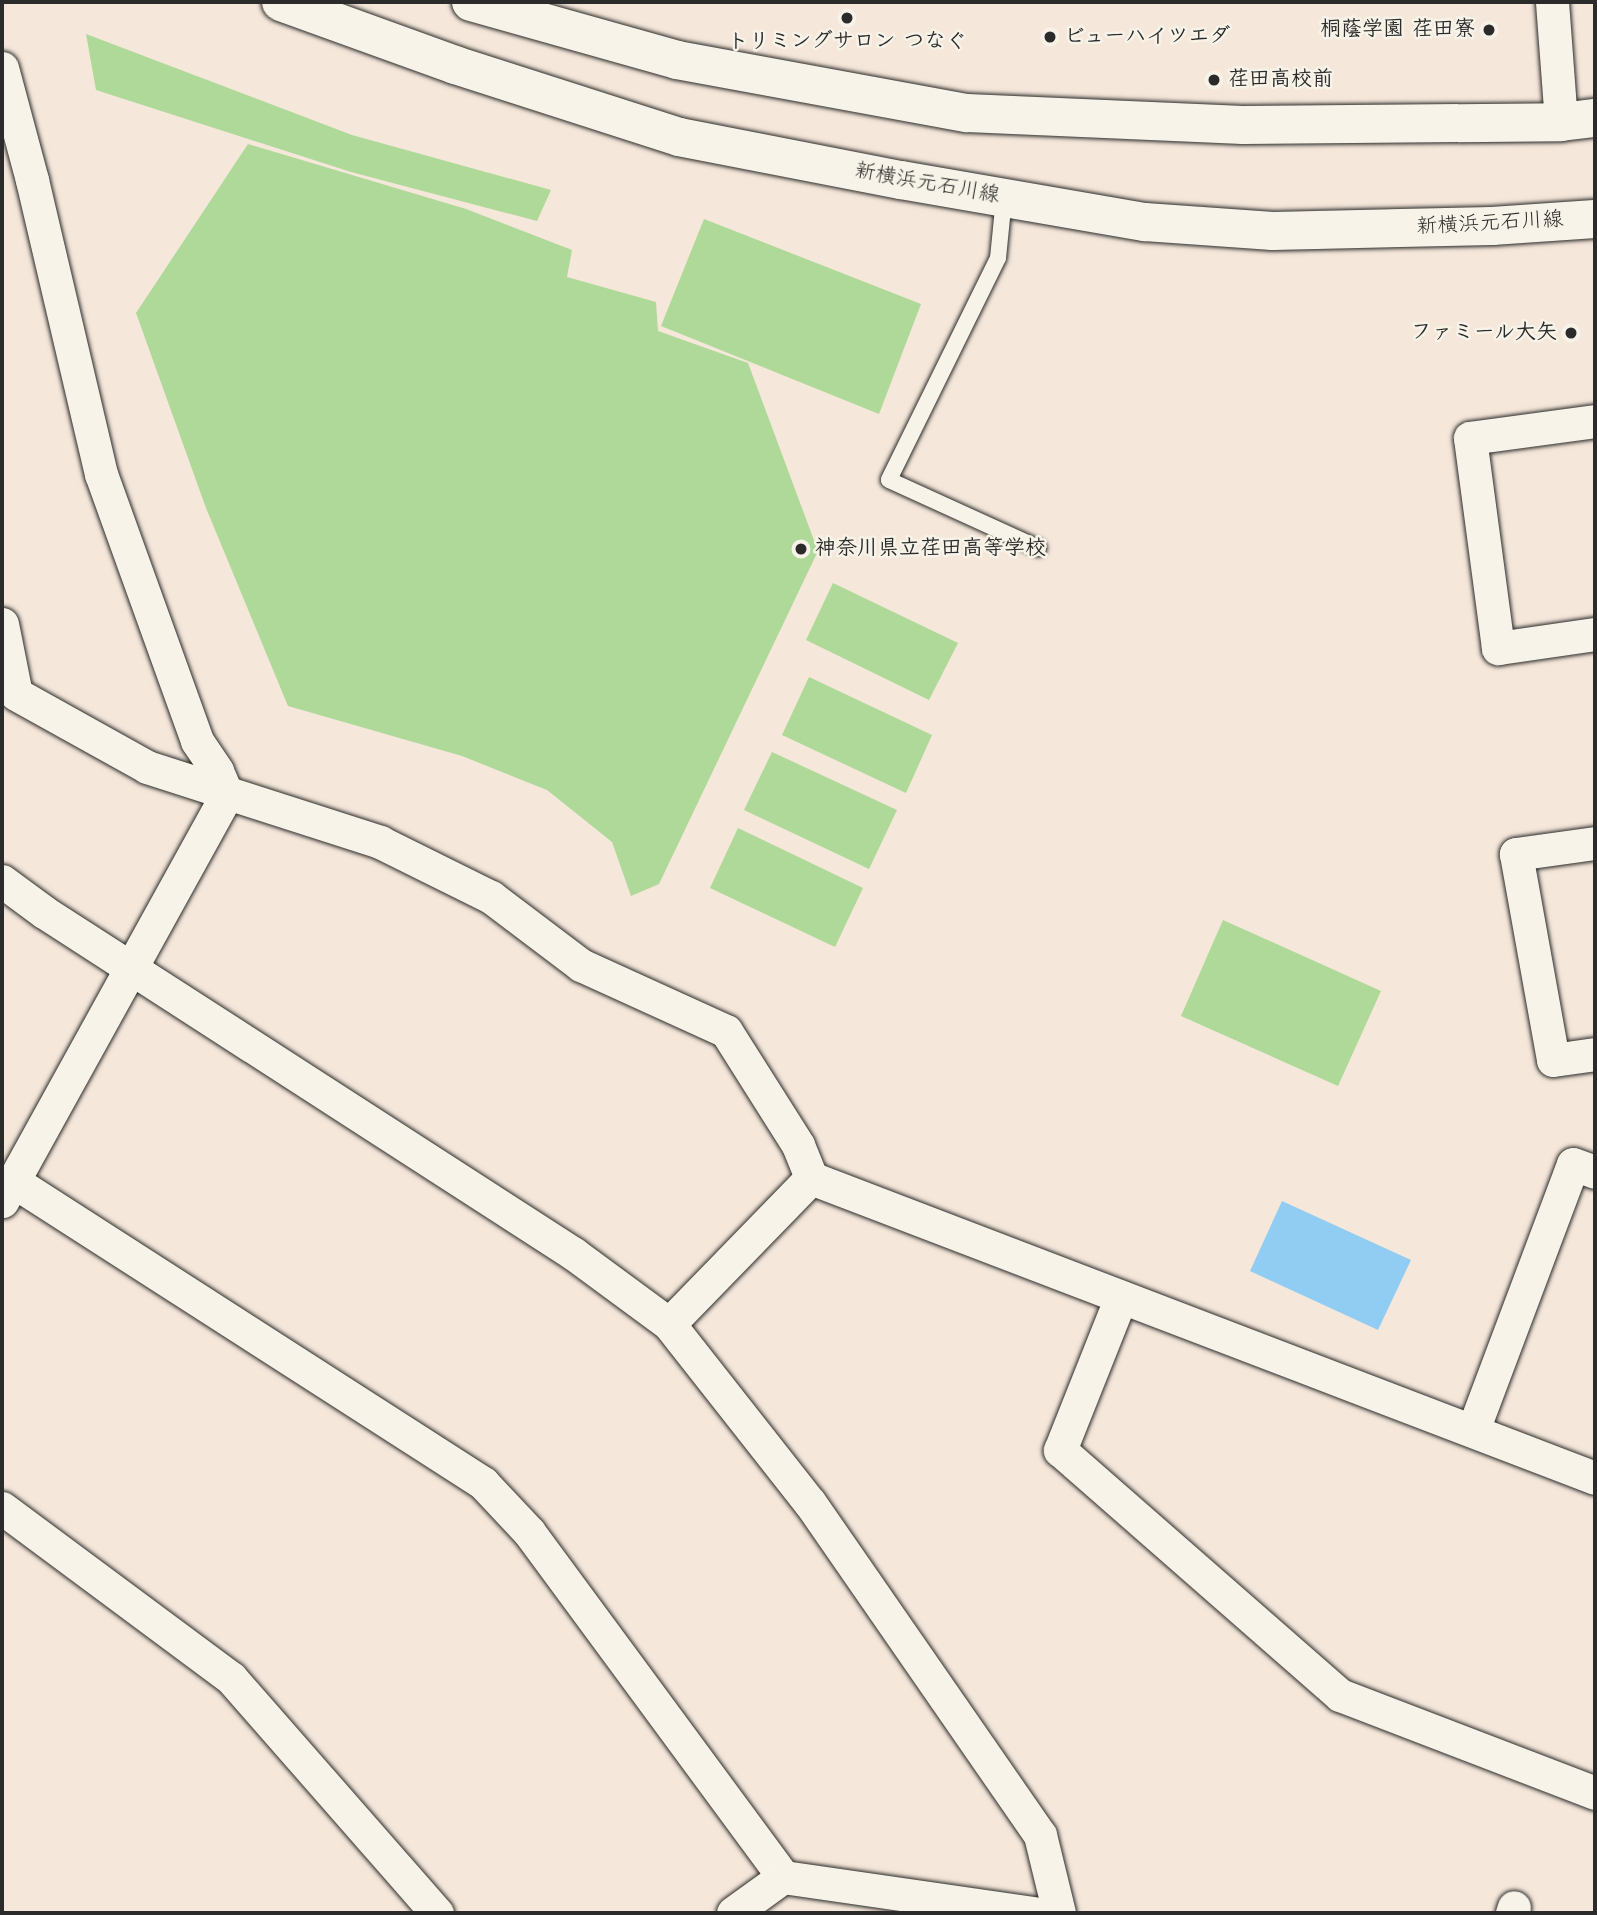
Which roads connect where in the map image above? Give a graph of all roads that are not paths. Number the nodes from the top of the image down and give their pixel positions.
1 (281, 2) edge
2 (473, 2) edge
3 (1552, 2) edge
4 (2, 68) edge
5 (1578, 120) edge
6 (1004, 198) junction
7 (1595, 219) edge
8 (1595, 421) edge
9 (1038, 548) dead end
10 (2, 624) edge
11 (1595, 634) edge
12 (227, 794) junction
13 (1595, 843) edge
14 (2, 881) edge
15 (131, 967) junction
16 (1595, 1054) edge
17 (1595, 1172) edge
18 (811, 1178) junction
19 (8, 1191) edge
20 (1121, 1297) junction
21 (669, 1324) junction
22 (1472, 1430) junction
23 (1595, 1478) edge
24 (2, 1508) edge
25 (1595, 1793) edge
26 (783, 1877) junction
27 (437, 1913) edge
28 (733, 1913) edge
29 (1034, 1913) edge
30 (1059, 1913) edge

1 - 6 street, 新横浜元石川線
2 - 5 street
3 - 5 street
4 - 12 street
6 - 7 street, 新横浜元石川線
6 - 9 lane
8 - 11 street
10 - 12 street
12 - 15 street
12 - 18 street
13 - 16 street
14 - 15 street
15 - 19 street
15 - 21 street
17 - 22 street
18 - 20 street
18 - 21 street
19 - 26 street
20 - 22 street
20 - 25 street
21 - 30 street
22 - 23 street
24 - 27 street
26 - 28 street
26 - 29 street

